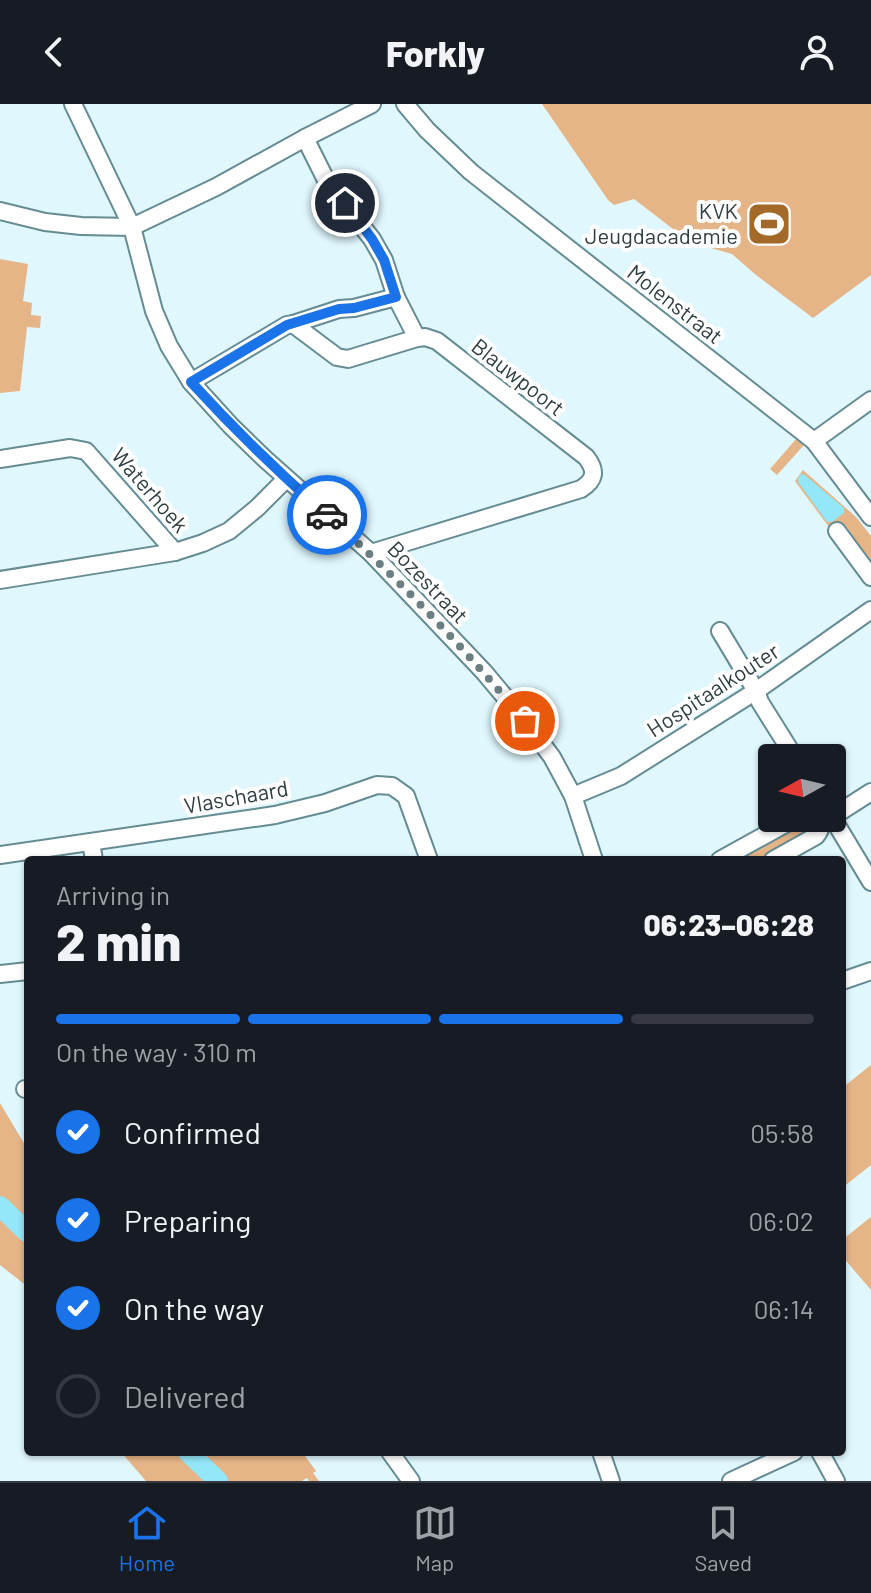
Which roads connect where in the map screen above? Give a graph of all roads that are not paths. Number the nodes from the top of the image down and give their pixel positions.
1 (73, 104) edge
2 (372, 104) edge
3 (405, 104) edge
4 (305, 138) junction
5 (0, 211) edge
6 (132, 227) junction
7 (396, 297) junction
8 (293, 324) junction
9 (417, 338) junction
10 (191, 382) junction
11 (871, 400) edge
12 (814, 441) junction
13 (0, 459) edge
14 (286, 479) junction
15 (871, 517) edge
16 (837, 531) dead end
17 (175, 552) junction
18 (371, 553) junction
19 (871, 577) edge
20 (0, 580) edge
21 (871, 610) edge
22 (720, 631) dead end
23 (756, 691) junction
24 (786, 744) edge
25 (871, 792) edge
26 (573, 796) junction
27 (846, 808) edge
28 (771, 832) edge
29 (820, 832) edge
30 (841, 832) edge
31 (91, 842) junction
32 (0, 855) edge
33 (93, 856) edge
34 (428, 856) edge
35 (593, 856) edge
36 (727, 856) edge
37 (780, 856) edge
38 (871, 882) edge
39 (24, 971) edge
40 (871, 971) edge
41 (0, 974) edge
42 (846, 980) edge
43 (397, 1456) edge
44 (602, 1456) edge
45 (785, 1456) edge
46 (822, 1456) edge
47 (411, 1481) edge
48 (611, 1481) edge
49 (731, 1481) edge
50 (836, 1481) edge

1 - 6 street, Bozestraat
2 - 4 street
3 - 12 street, Molenstraat
4 - 6 street
4 - 7 street
5 - 6 street
6 - 10 street, Bozestraat
7 - 8 street
7 - 9 street
8 - 9 street
8 - 10 street
9 - 18 street, Blauwpoort
10 - 14 street, Bozestraat
11 - 12 street
12 - 15 street, Molenstraat
13 - 17 street, Waterhoek
14 - 17 street, Waterhoek
14 - 18 street, Bozestraat
16 - 19 street
17 - 20 street, Waterhoek
18 - 26 street, Bozestraat
21 - 23 street, Hospitaalkouter
22 - 23 street
23 - 24 street
23 - 26 street, Hospitaalkouter
25 - 27 street
26 - 35 street, Bozestraat
28 - 36 street
29 - 37 street
30 - 38 street
31 - 32 street, Vlaschaard
31 - 33 street
31 - 34 street, Vlaschaard
39 - 41 street
40 - 42 street
43 - 47 street
44 - 48 street
45 - 49 street
46 - 50 street

